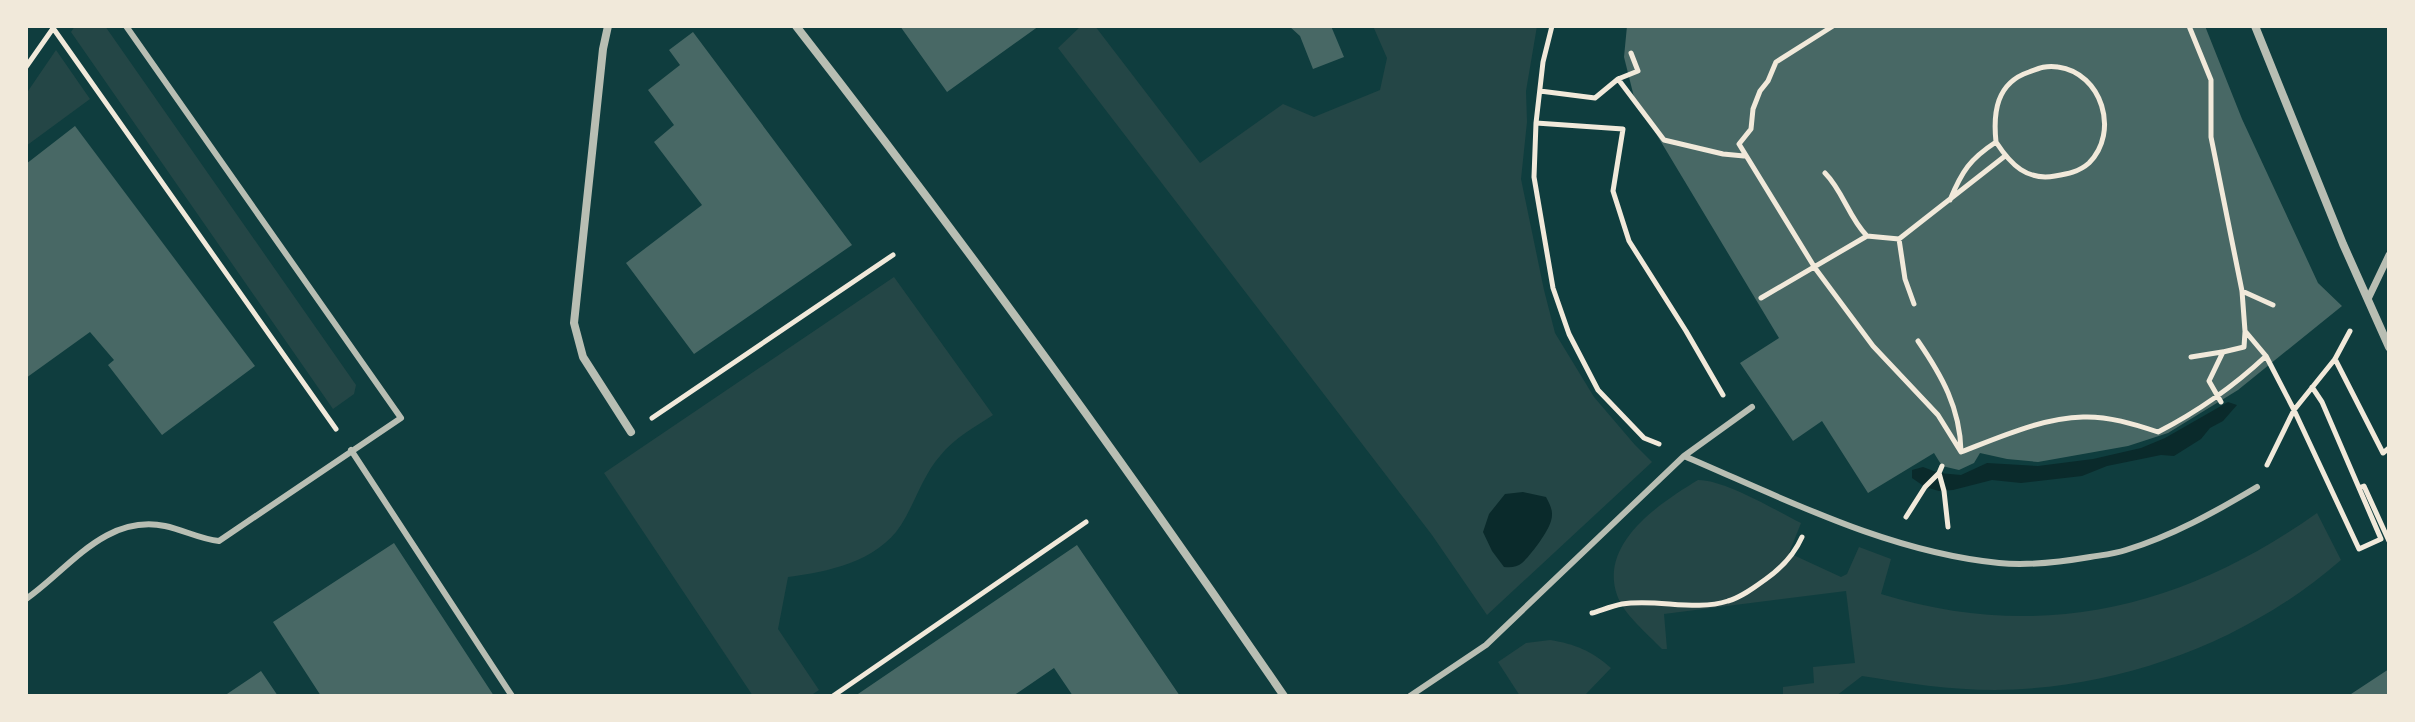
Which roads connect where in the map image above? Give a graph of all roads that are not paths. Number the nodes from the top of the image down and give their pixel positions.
1 (126, 26) edge
2 (608, 26) edge
3 (796, 26) edge
4 (2255, 26) edge
5 (2389, 255) edge
6 (2368, 299) junction
7 (2389, 347) edge
8 (1752, 407) dead end
9 (631, 432) road end
10 (351, 450) junction
11 (1684, 456) junction
12 (2257, 487) road end
13 (26, 599) edge
14 (512, 696) edge
15 (1284, 696) edge
16 (1410, 696) edge

1 - 10 lane
2 - 9 street
3 - 15 street
4 - 6 street
5 - 6 street
6 - 7 street
8 - 11 lane
10 - 13 lane
10 - 14 lane
11 - 12 lane
11 - 16 lane

